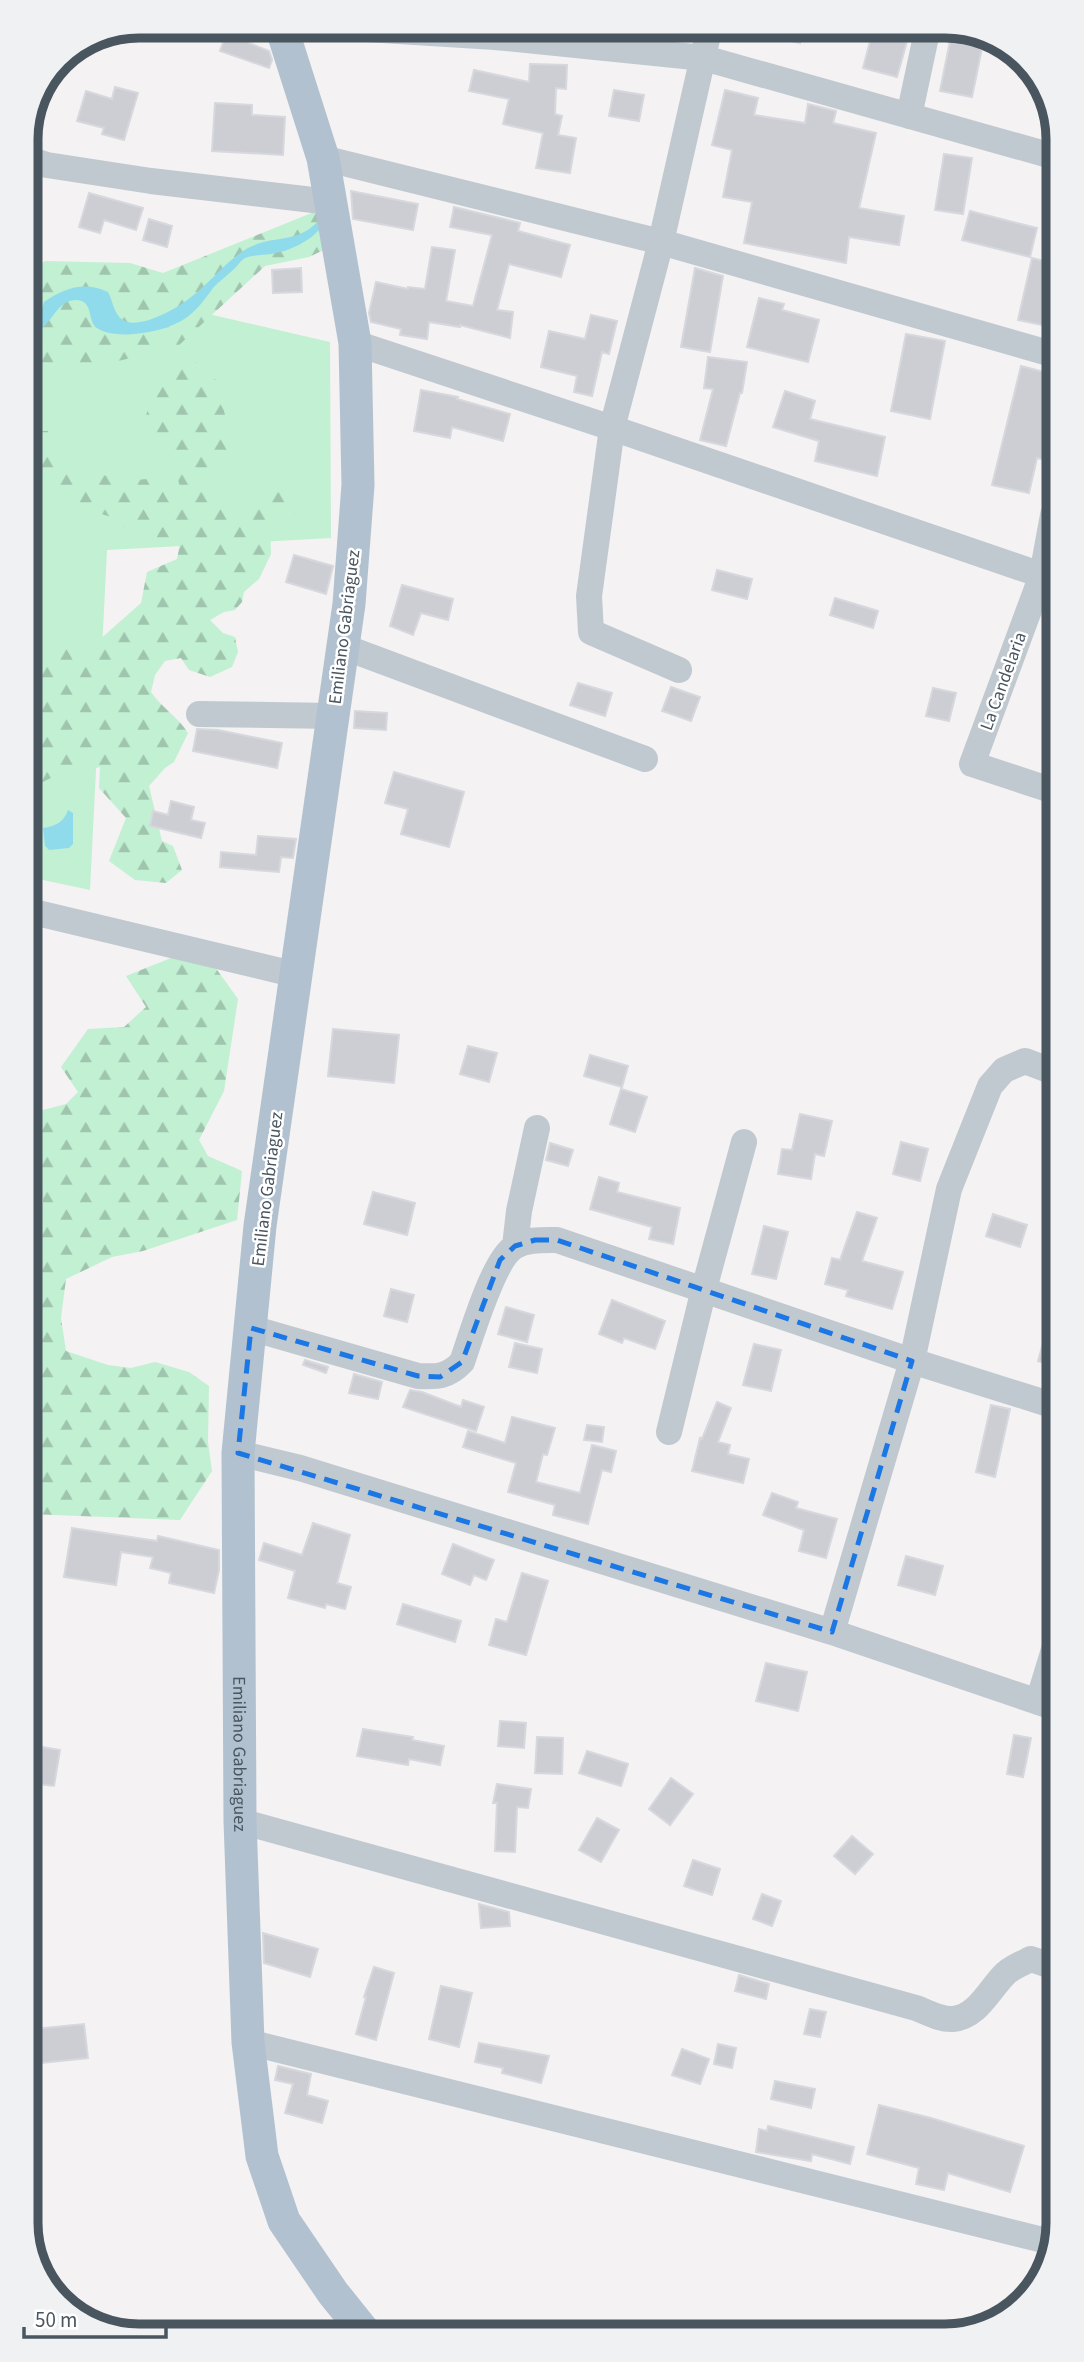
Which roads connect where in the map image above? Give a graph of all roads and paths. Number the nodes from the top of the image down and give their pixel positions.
1 (285, 38) edge
2 (548, 39) edge
3 (708, 39) edge
4 (925, 39) edge
5 (704, 58) junction
6 (909, 116) junction
7 (1046, 154) edge
8 (323, 158) junction
9 (39, 163) edge
10 (330, 202) junction
11 (661, 242) junction
12 (355, 343) junction
13 (1046, 352) edge
14 (612, 428) junction
15 (1046, 577) edge
16 (1046, 579) edge
17 (344, 646) junction
18 (679, 670) dead end
19 (199, 714) dead end
20 (334, 716) junction
21 (645, 759) dead end
22 (1046, 788) edge
23 (39, 913) edge
24 (297, 975) junction
25 (1046, 1069) edge
26 (537, 1128) dead end
27 (744, 1142) dead end
28 (514, 1246) junction
29 (704, 1289) junction
30 (251, 1328) junction
31 (912, 1361) junction
32 (1046, 1403) edge
33 (669, 1432) dead end
34 (238, 1453) junction
35 (832, 1632) junction
36 (1046, 1705) edge
37 (240, 1821) junction
38 (1046, 1964) edge
39 (248, 2042) junction
40 (1044, 2240) edge
41 (357, 2323) edge

1 - 8 main road, Emiliano Gabriaguez
2 - 5 street
3 - 5 street
4 - 6 street
5 - 6 street
5 - 11 street
6 - 7 street
8 - 10 main road, Emiliano Gabriaguez
8 - 11 street
9 - 10 street
10 - 12 main road, Emiliano Gabriaguez
11 - 13 street
11 - 14 street
12 - 14 street
12 - 17 main road, Emiliano Gabriaguez
14 - 15 street
14 - 18 street
16 - 22 street, La Candelaria
17 - 20 main road, Emiliano Gabriaguez
17 - 21 street
19 - 20 street
20 - 24 main road, Emiliano Gabriaguez
23 - 24 street
24 - 30 main road, Emiliano Gabriaguez
25 - 31 street
26 - 28 street
27 - 29 street
28 - 29 street
28 - 30 street
29 - 31 street
29 - 33 street
30 - 34 main road, Emiliano Gabriaguez
31 - 32 street
31 - 35 street
34 - 35 street
34 - 37 main road, Emiliano Gabriaguez
35 - 36 street
37 - 38 street
37 - 39 main road, Emiliano Gabriaguez
39 - 40 street
39 - 41 main road, Emiliano Gabriaguez

